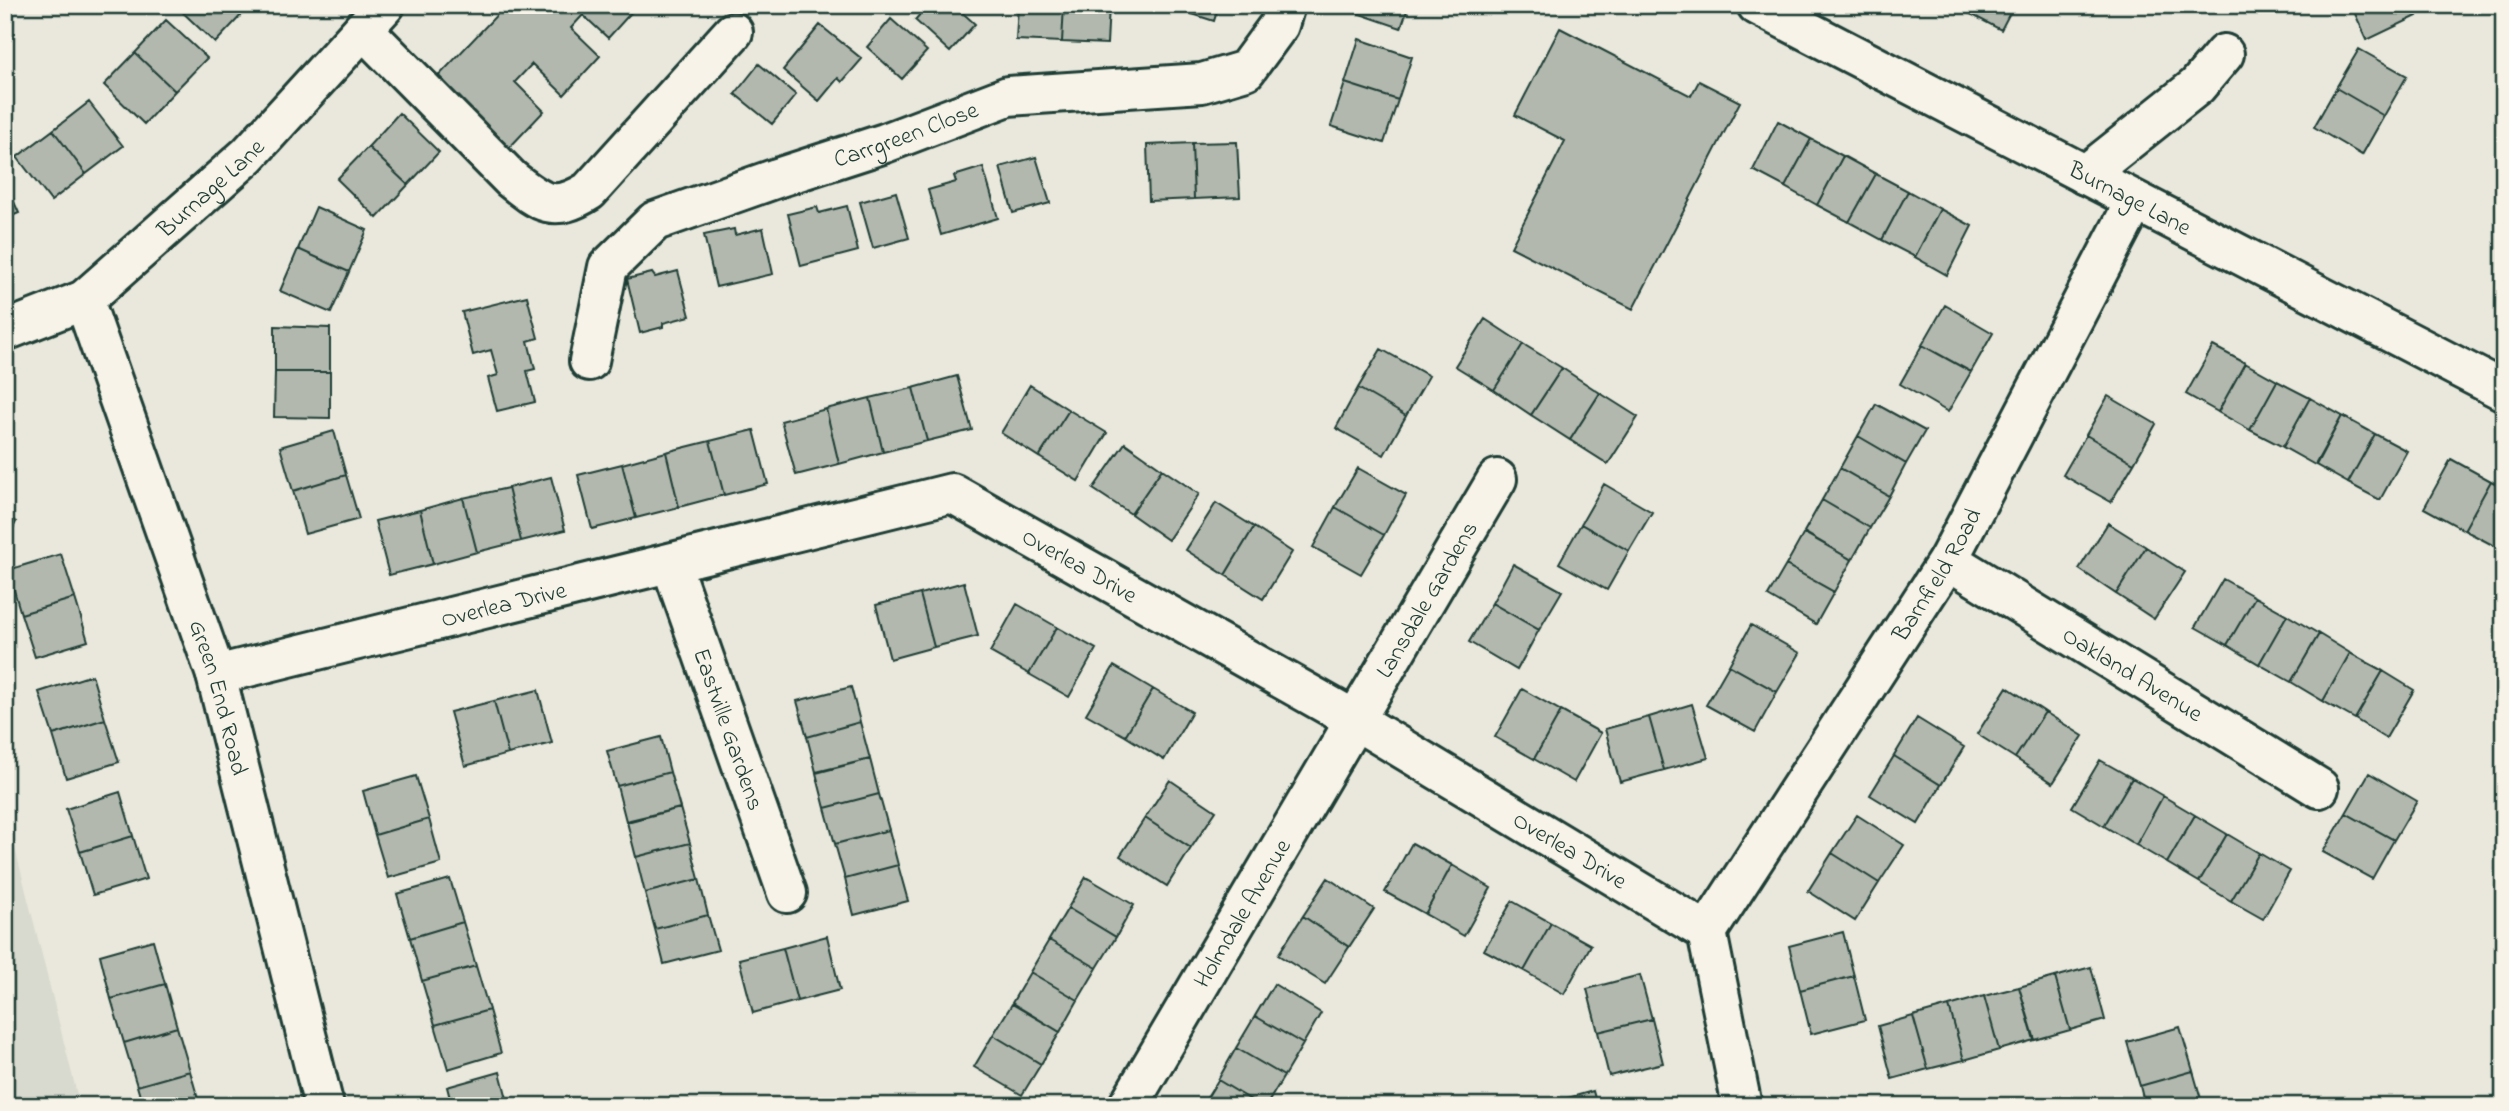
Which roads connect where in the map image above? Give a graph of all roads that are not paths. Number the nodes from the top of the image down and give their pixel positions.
1 (1285, 5) edge
2 (1757, 5) edge
3 (374, 17) edge
4 (733, 32) dead end
5 (2224, 54) dead end
6 (2085, 175) junction
7 (2135, 201) junction
8 (84, 300) junction
9 (5, 331) edge
10 (589, 361) dead end
11 (2504, 391) edge
12 (1497, 479) dead end
13 (1948, 560) junction
14 (671, 564) junction
15 (216, 676) junction
16 (1355, 720) junction
17 (2319, 788) dead end
18 (787, 893) dead end
19 (1707, 932) junction
20 (324, 1106) edge
21 (1128, 1106) edge
22 (1742, 1106) edge

1 - 10 street, Carrgreen Close
2 - 6 street, Burnage Lane
3 - 4 street
3 - 8 street, Burnage Lane
5 - 6 street
6 - 7 street, Burnage Lane
7 - 11 street, Burnage Lane
7 - 13 street, Barnfield Road
8 - 9 street, Burnage Lane
8 - 15 street, Green End Road
12 - 16 street, Lansdale Gardens
13 - 17 street, Oakland Avenue
13 - 19 street, Barnfield Road
14 - 15 street, Overlea Drive
14 - 16 street, Overlea Drive
14 - 18 street, Eastville Gardens
15 - 20 street, Green End Road
16 - 19 street, Overlea Drive
16 - 21 street, Holmdale Avenue
19 - 22 street

